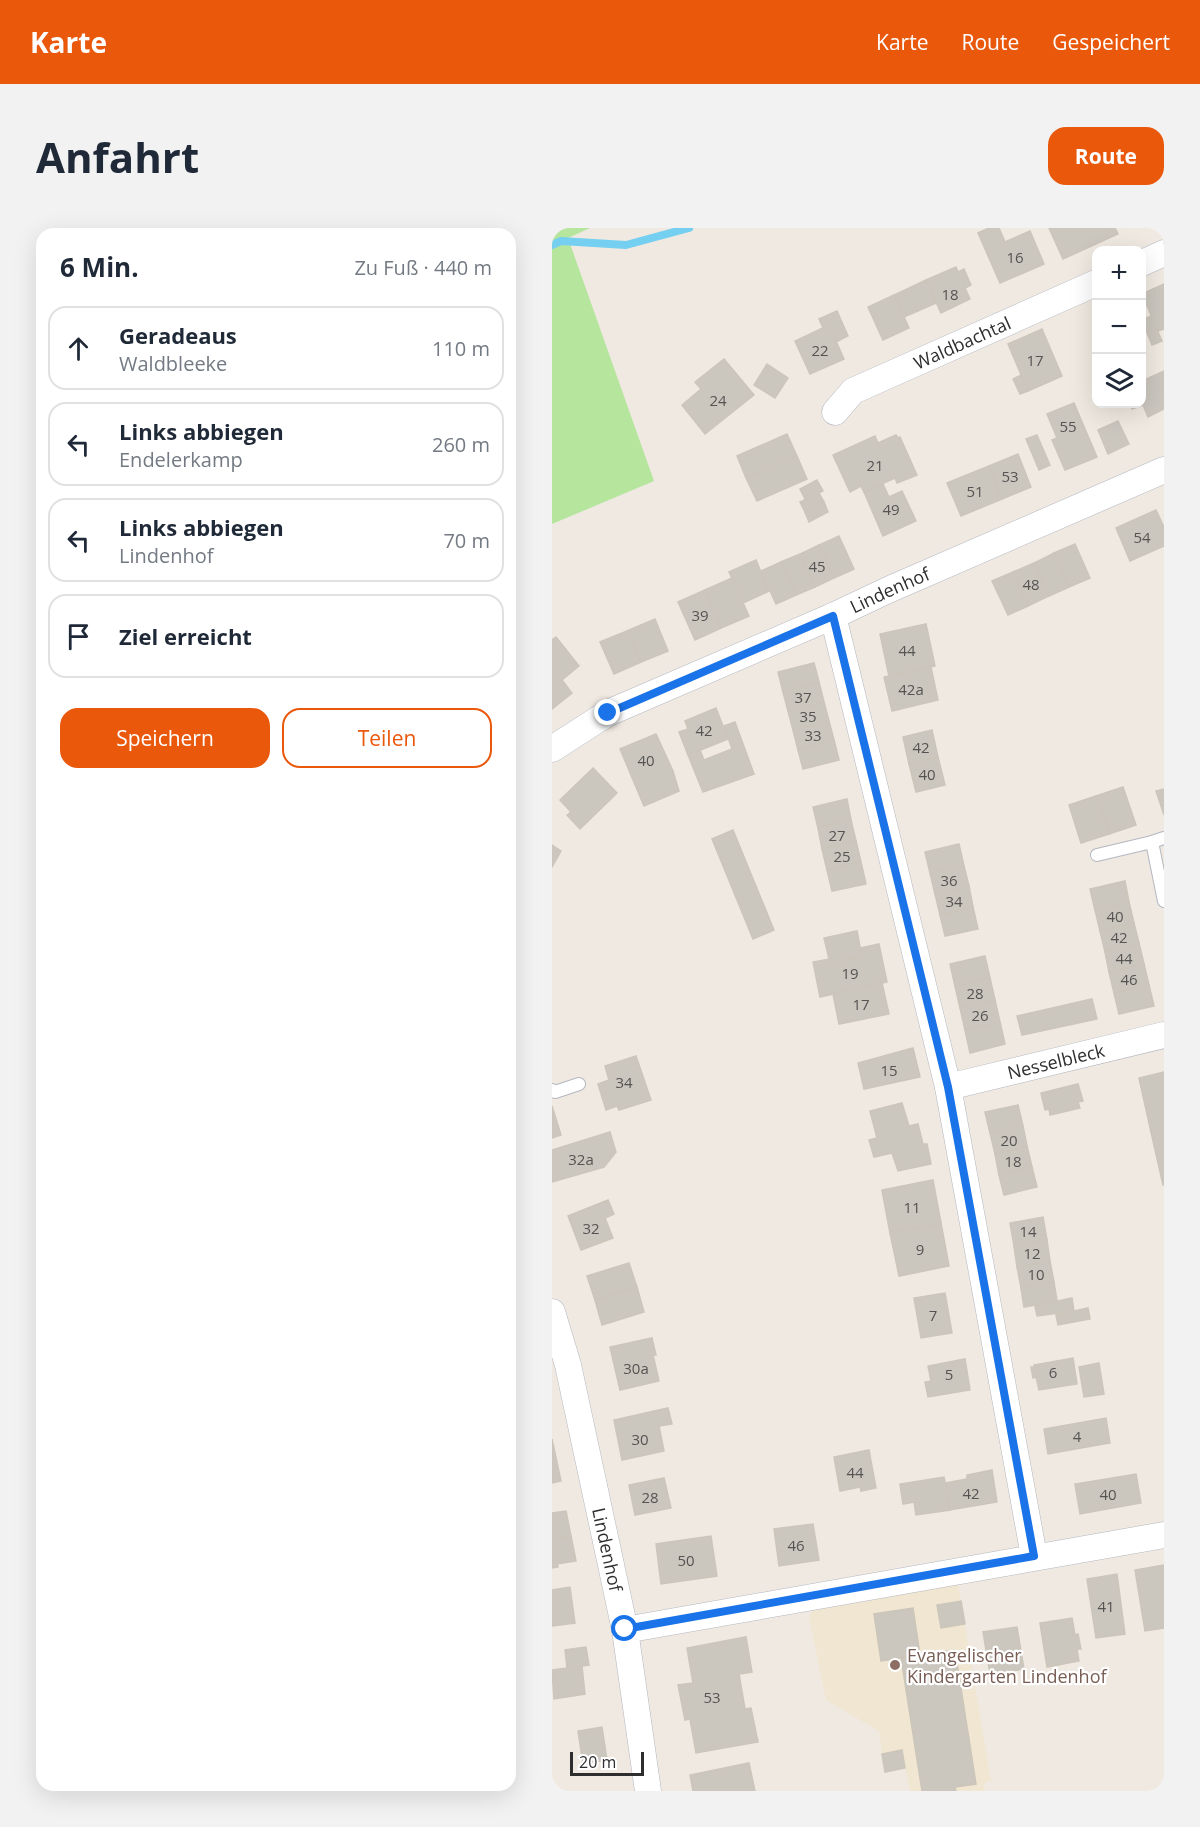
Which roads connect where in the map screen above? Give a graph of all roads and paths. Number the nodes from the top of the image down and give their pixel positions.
1 (1164, 253) edge
2 (1146, 261) edge
3 (1092, 285) edge
4 (835, 412) dead end
5 (1164, 470) edge
6 (833, 616) junction
7 (552, 749) edge
8 (1158, 840) edge
9 (1097, 855) dead end
10 (1164, 901) edge
11 (1164, 1035) edge
12 (579, 1084) dead end
13 (948, 1087) junction
14 (552, 1090) edge
15 (552, 1312) edge
16 (1164, 1535) edge
17 (1034, 1556) junction
18 (625, 1629) junction
19 (648, 1791) edge

1 - 2 street
3 - 4 street, Waldbachtal
5 - 6 street, Lindenhof
6 - 7 street, Lindenhof
6 - 13 street
8 - 9 lane
8 - 10 lane
11 - 13 street, Nesselbleck
12 - 14 lane
13 - 17 street
15 - 18 street, Lindenhof
16 - 17 street
17 - 18 street
18 - 19 street, Lindenhof

